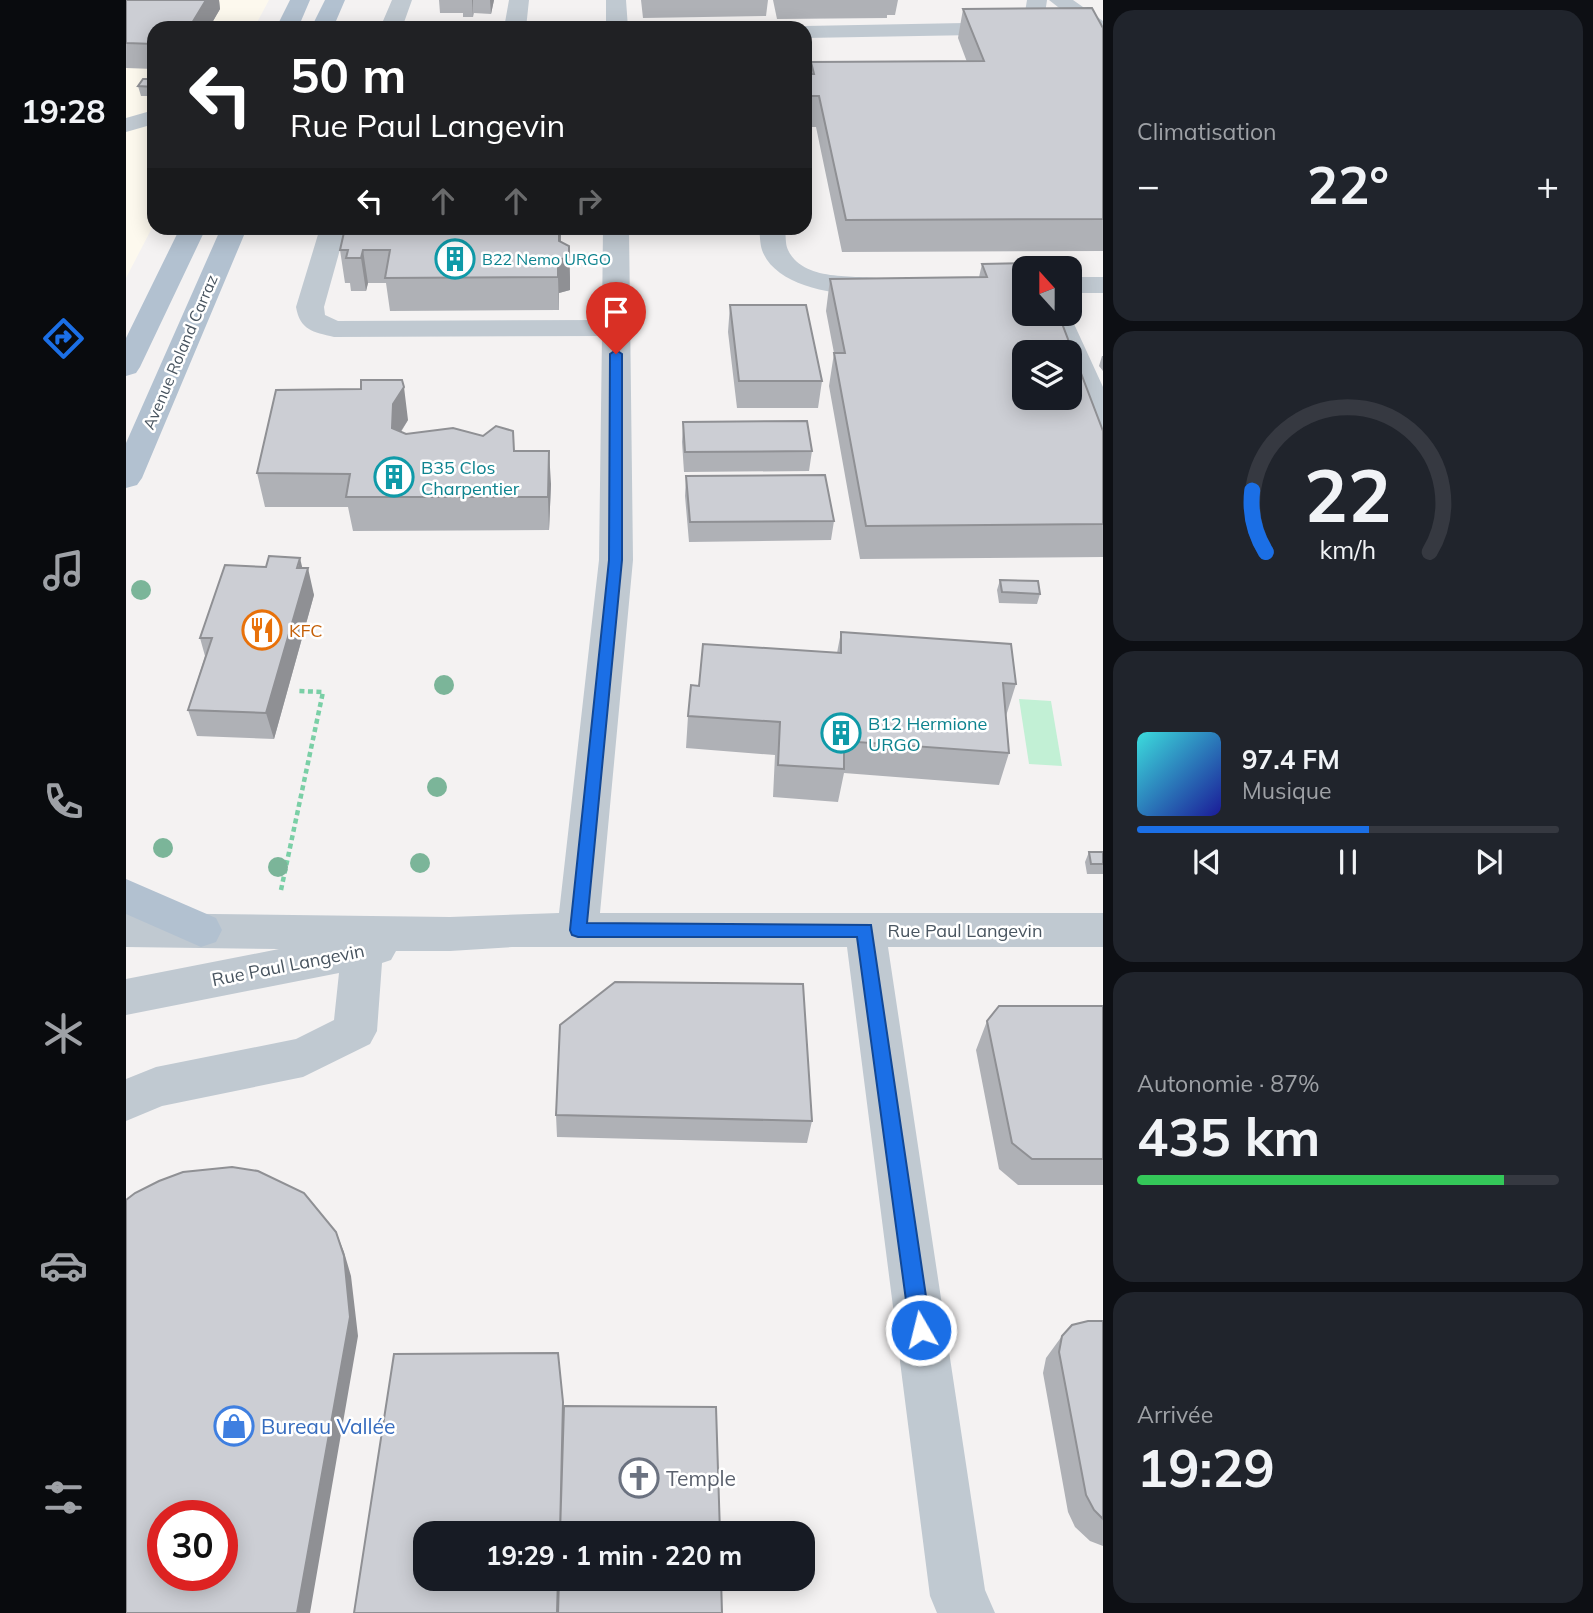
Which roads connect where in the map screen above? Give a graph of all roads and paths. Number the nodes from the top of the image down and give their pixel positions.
1 (300, 0) edge
2 (335, 0) edge
3 (402, 0) edge
4 (520, 0) edge
5 (616, 0) edge
6 (1037, 0) edge
7 (1059, 0) edge
8 (290, 21) edge
9 (325, 21) edge
10 (394, 21) edge
11 (516, 21) edge
12 (617, 21) edge
13 (1103, 31) edge
14 (812, 32) edge
15 (147, 119) edge
16 (126, 125) edge
17 (190, 235) edge
18 (231, 235) edge
19 (331, 235) edge
20 (616, 235) edge
21 (773, 235) edge
22 (1082, 285) edge
23 (1103, 285) edge
24 (903, 286) edge
25 (1061, 326) edge
26 (616, 328) junction
27 (128, 360) edge
28 (1103, 420) edge
29 (126, 478) edge
30 (297, 691) dead end
31 (126, 896) edge
32 (126, 930) edge
33 (201, 930) junction
34 (272, 930) junction
35 (578, 930) junction
36 (865, 930) junction
37 (1103, 930) edge
38 (450, 934) junction
39 (362, 951) junction
40 (126, 997) edge
41 (126, 1101) edge
42 (967, 1613) edge

1 - 8 main road
2 - 9 main road
3 - 10 street
4 - 11 street
5 - 12 street
6 - 14 street
7 - 13 street
15 - 16 street
17 - 27 main road
18 - 29 main road, Avenue Roland Carraz
19 - 26 street
20 - 26 street
21 - 24 street
22 - 23 street
25 - 28 street
26 - 35 street
30 - 34 path
31 - 33 main road
32 - 33 street, Rue Paul Langevin
33 - 34 street, Rue Paul Langevin
34 - 38 street, Rue Paul Langevin
35 - 36 street, Rue Paul Langevin
35 - 38 street, Rue Paul Langevin
36 - 37 street, Rue Paul Langevin
36 - 42 street
38 - 39 street, Rue Paul Langevin
39 - 40 street, Rue Paul Langevin
39 - 41 street

